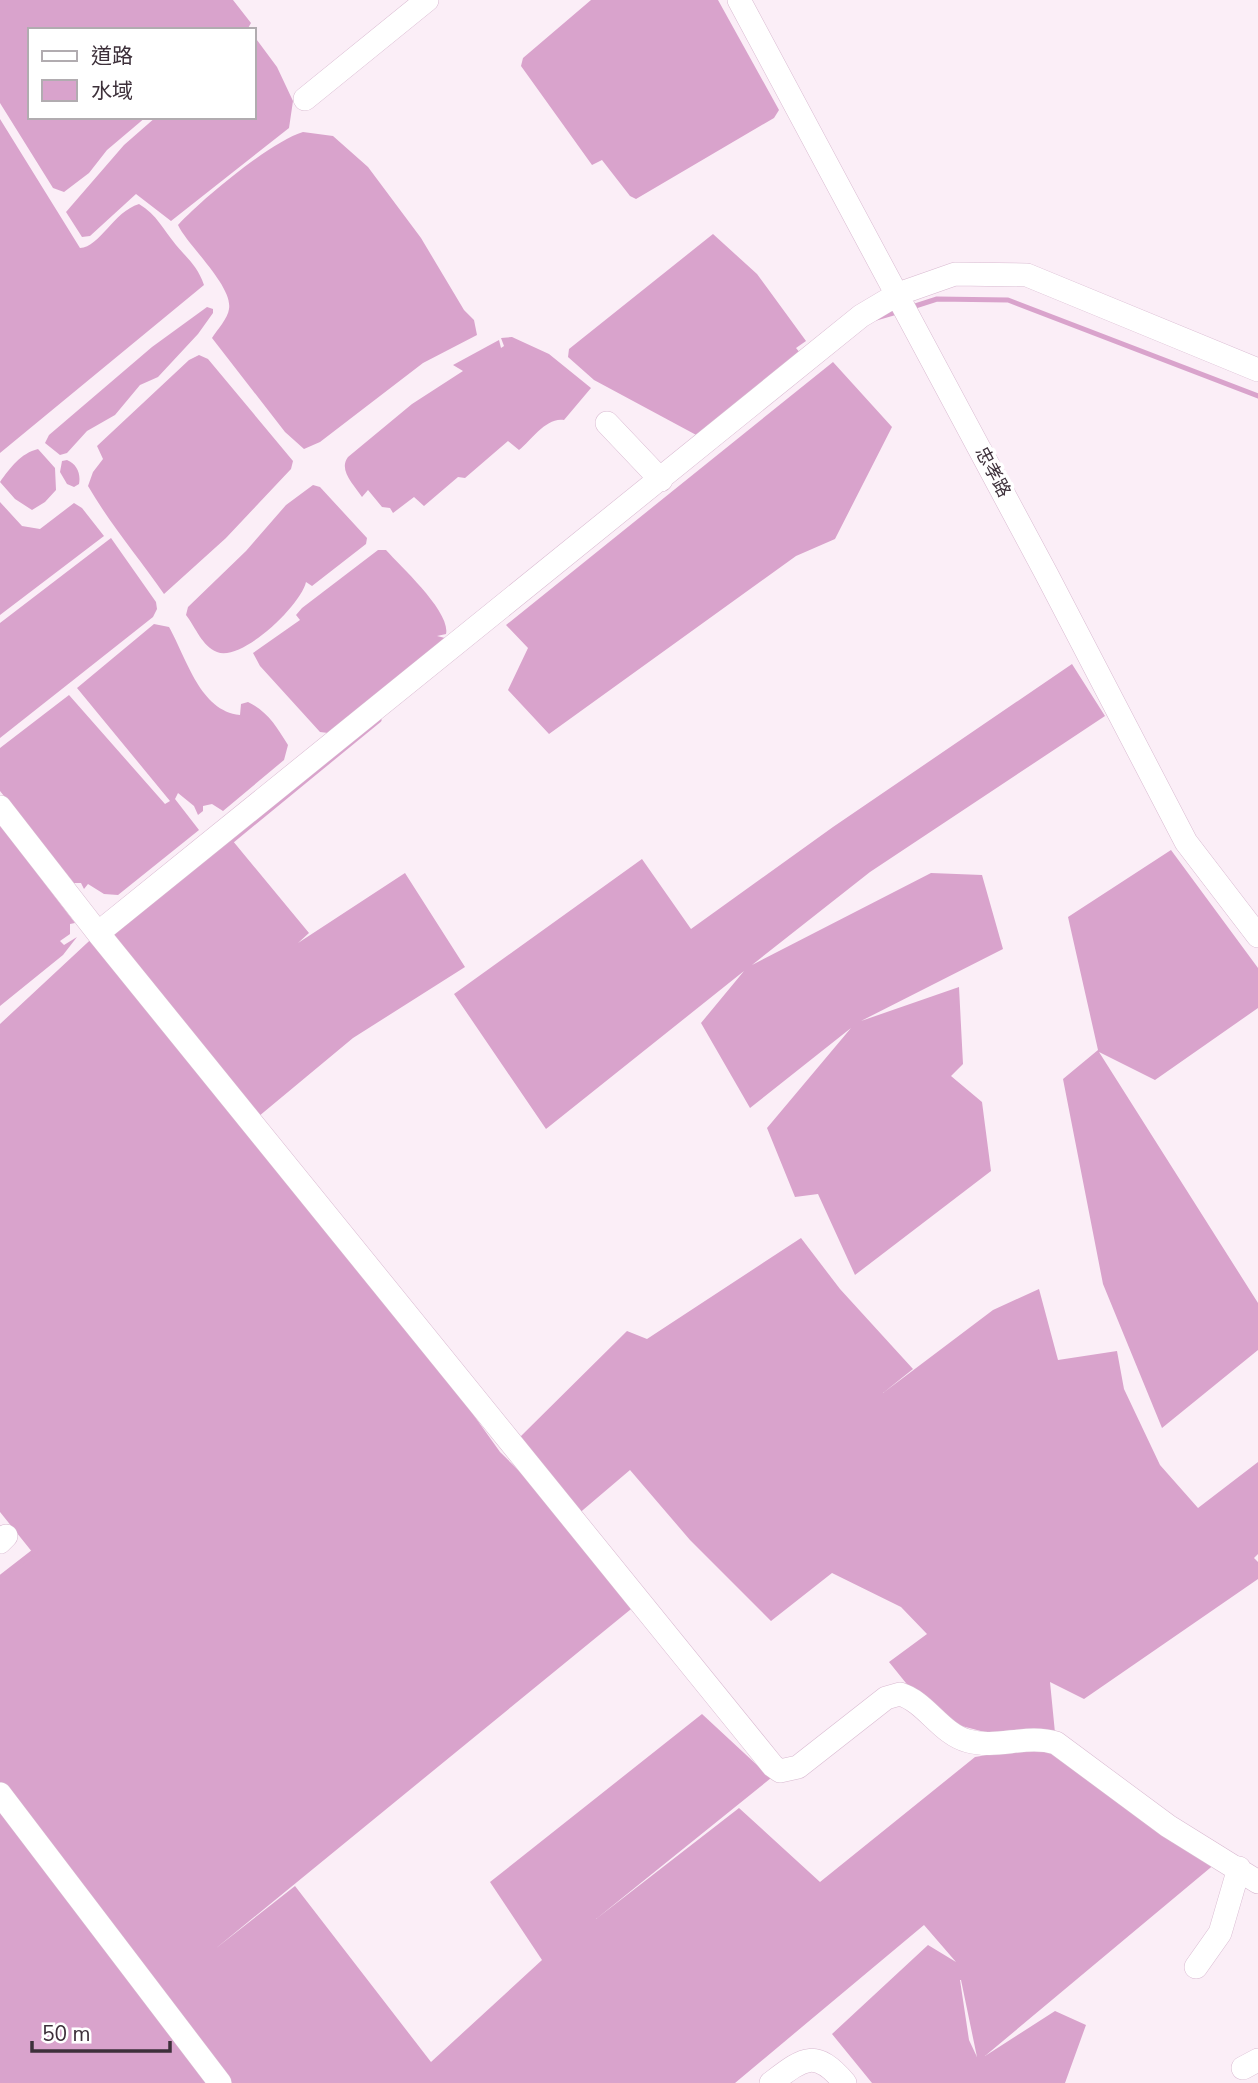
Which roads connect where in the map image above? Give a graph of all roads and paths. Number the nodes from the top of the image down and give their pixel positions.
1 (426, 0) edge
2 (739, 0) edge
3 (305, 99) dead end
4 (898, 294) junction
5 (1258, 370) edge
6 (607, 423) dead end
7 (661, 480) junction
8 (0, 807) edge
9 (98, 933) junction
10 (1258, 936) edge
11 (0, 1794) edge
12 (1239, 1868) junction
13 (1258, 1882) edge
14 (1196, 1967) dead end
15 (220, 2083) edge
16 (771, 2083) edge
17 (845, 2083) edge

1 - 3 street
2 - 4 street, 忠孝路
4 - 5 street
4 - 7 street
4 - 10 street, 忠孝路
6 - 7 street
7 - 9 street
8 - 9 street
9 - 12 street
11 - 15 street
12 - 13 street
12 - 14 street
16 - 17 street

